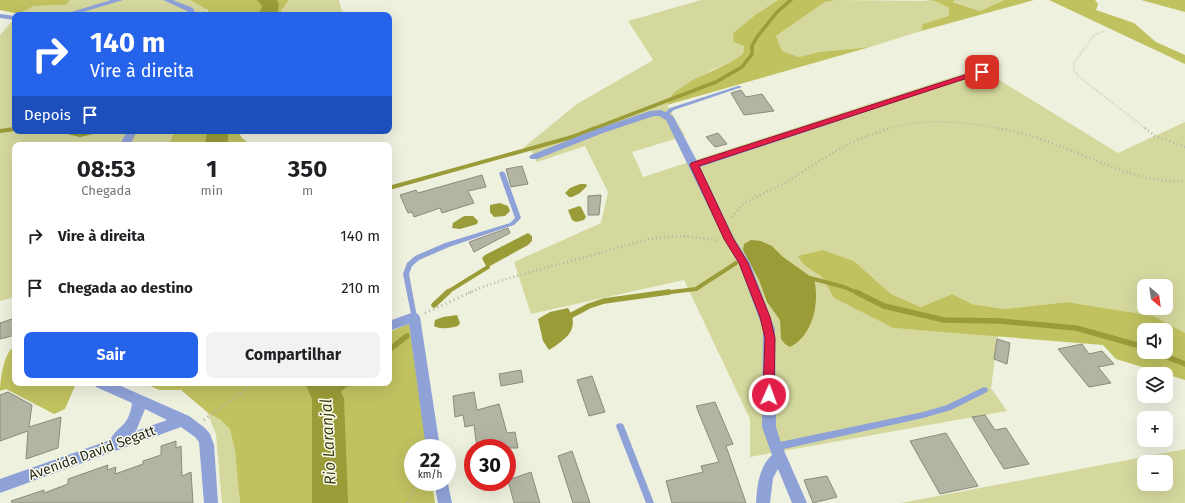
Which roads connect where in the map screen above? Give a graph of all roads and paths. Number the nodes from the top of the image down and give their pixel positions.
1 (119, 0) edge
2 (167, 0) edge
3 (76, 12) edge
4 (191, 12) edge
5 (0, 16) edge
6 (12, 18) edge
7 (1104, 31) dead end
8 (982, 72) dead end
9 (740, 87) dead end
10 (665, 115) junction
11 (1185, 147) edge
12 (534, 157) dead end
13 (694, 165) junction
14 (502, 173) dead end
15 (1185, 181) edge
16 (731, 243) junction
17 (414, 317) junction
18 (392, 325) edge
19 (107, 386) edge
20 (250, 386) edge
21 (984, 390) dead end
22 (139, 401) junction
23 (189, 424) junction
24 (620, 426) dead end
25 (432, 439) edge
26 (111, 446) junction
27 (777, 453) junction
28 (0, 486) edge
29 (415, 491) edge
30 (443, 491) edge
31 (211, 503) edge
32 (407, 503) edge
33 (445, 503) edge
34 (650, 503) edge
35 (763, 503) edge
36 (800, 503) edge

1 - 3 street
2 - 4 street
5 - 6 street
7 - 11 path
8 - 13 street
9 - 10 lane
10 - 12 street
10 - 13 street
13 - 16 street
14 - 17 lane
15 - 16 path
16 - 17 path
16 - 27 street
17 - 18 street
17 - 25 street
19 - 22 street
20 - 23 path
21 - 27 lane
22 - 23 street
22 - 26 street
23 - 26 street, Avenida David Segatt
23 - 31 street
24 - 34 lane
26 - 28 street, Avenida David Segatt
27 - 35 street
27 - 36 street
29 - 32 path
30 - 33 street

